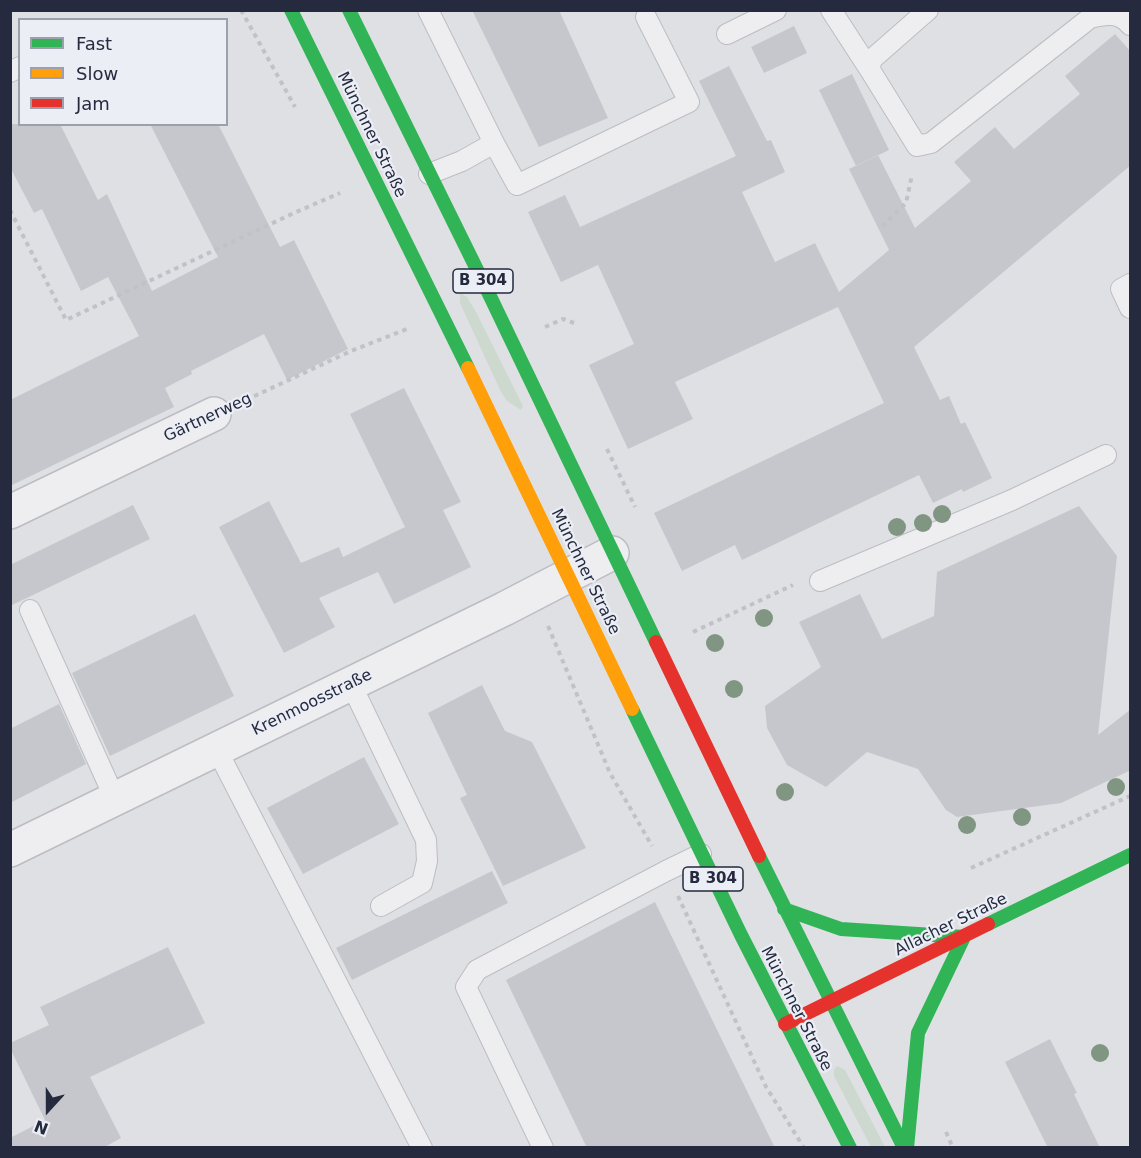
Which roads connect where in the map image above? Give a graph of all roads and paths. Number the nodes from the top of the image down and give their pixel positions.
1 (291, 10) edge
2 (349, 10) edge
3 (428, 10) edge
4 (776, 10) edge
5 (831, 10) edge
6 (928, 10) edge
7 (1087, 14) edge
8 (646, 16) dead end
9 (1131, 25) edge
10 (727, 34) dead end
11 (870, 70) junction
12 (494, 143) junction
13 (917, 146) junction
14 (429, 174) junction
15 (342, 192) dead end
16 (10, 210) edge
17 (882, 226) dead end
18 (1131, 284) edge
19 (1131, 308) edge
20 (573, 323) dead end
21 (545, 327) dead end
22 (407, 328) dead end
23 (214, 414) joint
24 (1106, 455) dead end
25 (10, 512) edge
26 (612, 553) junction
27 (569, 575) junction
28 (820, 581) joint
29 (30, 610) dead end
30 (693, 632) dead end
31 (351, 684) junction
32 (217, 750) junction
33 (1131, 795) edge
34 (115, 799) junction
35 (10, 850) edge
36 (701, 854) junction
37 (1131, 855) edge
38 (971, 868) dead end
39 (381, 906) dead end
40 (784, 909) junction
41 (964, 937) junction
42 (831, 1003) junction
43 (785, 1024) junction
44 (422, 1148) edge
45 (543, 1148) edge
46 (850, 1148) edge
47 (905, 1148) edge

1 - 27 main road, Münchner Straße / B 304
2 - 14 main road, Münchner Straße / B 304
3 - 12 lane
4 - 10 lane
5 - 11 lane
6 - 11 lane
7 - 9 lane
7 - 13 lane
8 - 12 lane
11 - 13 lane
12 - 14 lane
13 - 17 path
14 - 26 main road, Münchner Straße / B 304
15 - 16 path
18 - 19 lane
20 - 21 path
22 - 23 path, Gärtnerweg
23 - 25 street, Gärtnerweg
24 - 28 lane
26 - 27 street, Krenmoosstraße
26 - 40 main road, Münchner Straße / B 304
27 - 31 street, Krenmoosstraße
27 - 36 main road, Münchner Straße / B 304
28 - 30 path
29 - 34 lane
31 - 32 street, Krenmoosstraße
31 - 39 lane
32 - 34 street, Krenmoosstraße
32 - 44 lane
33 - 38 path
34 - 35 street, Krenmoosstraße
36 - 43 main road, Münchner Straße / B 304
36 - 45 lane
37 - 41 main road, Allacher Straße
40 - 41 main road
40 - 42 main road, Münchner Straße / B 304
41 - 42 main road, Allacher Straße
41 - 47 main road
42 - 43 main road, Allacher Straße
42 - 47 main road, Münchner Straße / B 304
43 - 46 main road, Münchner Straße / B 304

